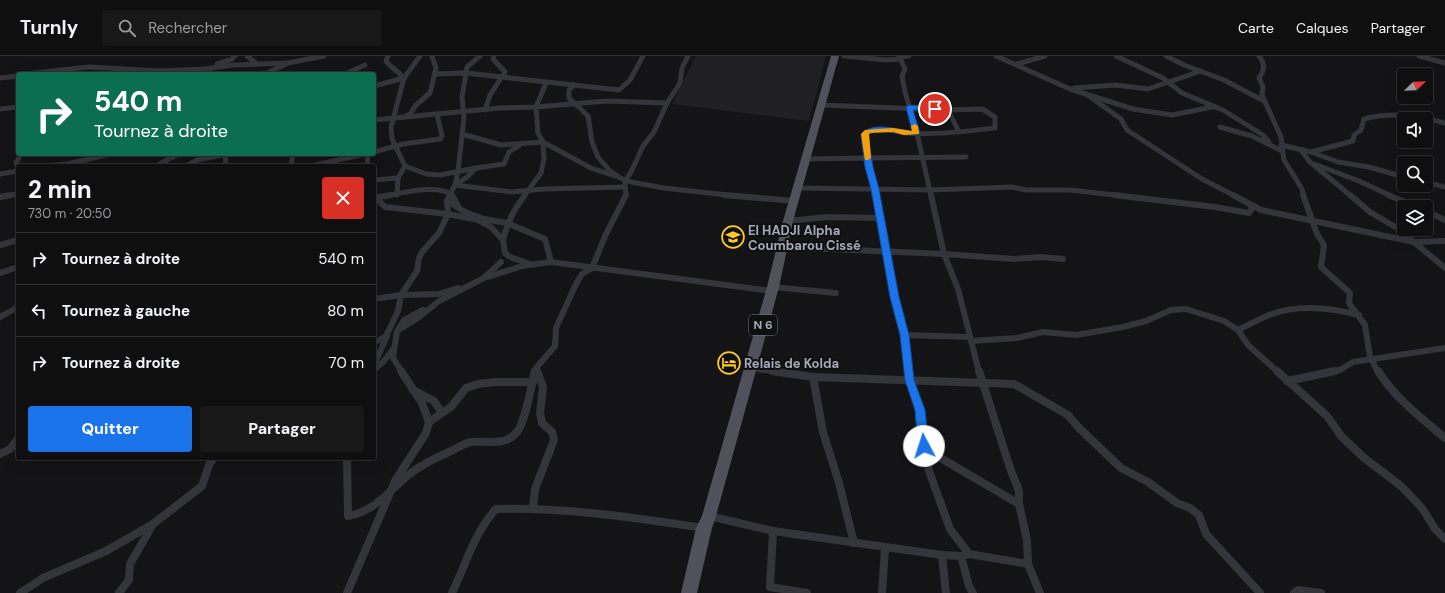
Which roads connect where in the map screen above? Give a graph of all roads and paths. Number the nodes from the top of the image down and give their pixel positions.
1 (235, 56) edge
2 (247, 56) edge
3 (292, 56) edge
4 (324, 56) edge
5 (388, 56) edge
6 (420, 56) edge
7 (432, 56) edge
8 (480, 56) edge
9 (494, 56) edge
10 (643, 56) edge
11 (688, 56) edge
12 (835, 56) edge
13 (844, 56) edge
14 (908, 56) edge
15 (996, 56) edge
16 (1045, 56) edge
17 (1116, 56) edge
18 (1166, 56) edge
19 (1259, 56) edge
20 (1419, 56) edge
21 (900, 58) edge
22 (288, 63) junction
23 (1445, 63) edge
24 (257, 64) junction
25 (1016, 64) junction
26 (365, 65) dead end
27 (204, 69) junction
28 (148, 70) junction
29 (1201, 71) junction
30 (41, 72) edge
31 (140, 72) edge
32 (200, 72) edge
33 (272, 72) edge
34 (349, 72) edge
35 (466, 73) junction
36 (434, 74) junction
37 (16, 76) edge
38 (503, 77) junction
39 (0, 78) edge
40 (404, 78) junction
41 (1168, 82) junction
42 (546, 83) junction
43 (376, 85) edge
44 (574, 85) junction
45 (1070, 89) junction
46 (1086, 94) junction
47 (1264, 101) junction
48 (572, 103) junction
49 (667, 103) junction
50 (820, 105) junction
51 (1212, 106) junction
52 (16, 107) edge
53 (536, 107) junction
54 (909, 107) junction
55 (0, 109) edge
56 (484, 110) junction
57 (948, 110) junction
58 (463, 112) junction
59 (437, 114) junction
60 (394, 117) junction
61 (404, 118) junction
62 (376, 120) edge
63 (1445, 123) edge
64 (1220, 126) dead end
65 (959, 132) junction
66 (917, 133) junction
67 (462, 134) junction
68 (543, 142) junction
69 (1269, 142) junction
70 (520, 145) junction
71 (395, 146) junction
72 (1282, 148) junction
73 (1301, 150) junction
74 (376, 151) edge
75 (1311, 152) junction
76 (105, 156) edge
77 (169, 156) edge
78 (175, 156) edge
79 (210, 156) edge
80 (357, 156) edge
81 (922, 156) junction
82 (96, 158) junction
83 (867, 158) junction
84 (966, 158) dead end
85 (806, 159) junction
86 (167, 160) junction
87 (340, 160) junction
88 (1310, 162) junction
89 (67, 164) edge
90 (90, 164) edge
91 (161, 164) edge
92 (188, 164) edge
93 (321, 164) edge
94 (333, 164) edge
95 (404, 166) junction
96 (476, 168) junction
97 (16, 171) edge
98 (458, 171) junction
99 (632, 172) junction
100 (0, 174) edge
101 (1397, 175) edge
102 (617, 176) junction
103 (398, 178) junction
104 (376, 180) edge
105 (625, 184) junction
106 (1433, 184) edge
107 (455, 186) junction
108 (532, 186) junction
109 (1445, 187) edge
110 (798, 188) junction
111 (542, 189) junction
112 (875, 189) junction
113 (930, 190) junction
114 (526, 192) junction
115 (16, 194) edge
116 (451, 194) junction
117 (397, 195) junction
118 (0, 197) edge
119 (376, 197) edge
120 (376, 198) edge
121 (1400, 200) edge
122 (447, 201) junction
123 (795, 201) junction
124 (1250, 205) junction
125 (459, 208) junction
126 (448, 214) junction
127 (1433, 214) edge
128 (880, 218) junction
129 (1445, 220) edge
130 (788, 221) junction
131 (1313, 221) junction
132 (507, 223) junction
133 (503, 240) junction
134 (1445, 240) edge
135 (16, 241) edge
136 (1414, 242) junction
137 (0, 245) edge
138 (782, 247) junction
139 (888, 252) junction
140 (505, 253) junction
141 (944, 254) junction
142 (1063, 259) dead end
143 (502, 262) junction
144 (551, 262) junction
145 (530, 264) junction
146 (16, 267) edge
147 (592, 268) junction
148 (1445, 268) edge
149 (502, 272) junction
150 (0, 274) edge
151 (484, 278) junction
152 (772, 289) junction
153 (836, 293) dead end
154 (401, 295) junction
155 (376, 300) edge
156 (16, 308) edge
157 (1359, 315) junction
158 (0, 317) edge
159 (1238, 330) junction
160 (397, 331) junction
161 (904, 335) junction
162 (386, 336) junction
163 (971, 339) junction
164 (376, 342) edge
165 (396, 346) junction
166 (1445, 348) edge
167 (376, 360) edge
168 (1372, 360) junction
169 (376, 368) edge
170 (536, 368) junction
171 (751, 368) junction
172 (813, 377) junction
173 (910, 380) junction
174 (1287, 381) junction
175 (533, 382) junction
176 (982, 383) junction
177 (413, 390) junction
178 (442, 413) junction
179 (429, 422) junction
180 (1445, 438) edge
181 (16, 442) edge
182 (924, 446) junction
183 (0, 454) edge
184 (213, 460) edge
185 (348, 460) edge
186 (389, 494) junction
187 (1019, 504) junction
188 (533, 508) junction
189 (709, 516) junction
190 (153, 524) junction
191 (704, 528) junction
192 (773, 531) junction
193 (1445, 539) edge
194 (854, 543) junction
195 (885, 548) junction
196 (942, 555) junction
197 (965, 555) junction
198 (1028, 564) junction
199 (770, 590) edge
200 (20, 593) edge
201 (119, 593) edge
202 (347, 593) edge
203 (452, 593) edge
204 (689, 593) edge
205 (807, 593) edge
206 (882, 593) edge
207 (946, 593) edge
208 (974, 593) edge
209 (1040, 593) edge
210 (1260, 593) edge
211 (1294, 593) edge
212 (1321, 593) edge

1 - 27 street
2 - 24 street
3 - 22 street
4 - 22 street
5 - 40 street
6 - 40 street
7 - 36 street
8 - 35 street
9 - 38 street
10 - 44 street
11 - 49 street
12 - 50 main road, N 6
13 - 21 street
14 - 21 street
15 - 25 street
16 - 25 street
17 - 41 street
18 - 29 street
19 - 47 street
20 - 23 street
21 - 54 street
22 - 24 street
22 - 33 street
24 - 27 street
25 - 45 street
26 - 34 street
27 - 28 street
27 - 32 street
28 - 30 street
28 - 31 street
29 - 41 street
29 - 47 street
35 - 36 street
35 - 38 street
35 - 58 street
36 - 61 street
37 - 39 street
38 - 42 street
38 - 56 street
40 - 43 street
40 - 60 street
41 - 45 street
41 - 51 street
42 - 44 street
42 - 53 street
44 - 48 street
45 - 46 street
46 - 51 street
46 - 124 street
47 - 72 street
48 - 49 street
48 - 53 street
48 - 102 street
49 - 99 street
50 - 54 street
50 - 85 main road, N 6
51 - 69 street
52 - 55 street
53 - 56 street
53 - 68 street
54 - 57 street
54 - 66 street
56 - 58 street
57 - 65 street
57 - 65 street
58 - 59 street
58 - 67 street
59 - 61 street
59 - 71 street
60 - 61 street
60 - 62 street
60 - 71 street
63 - 75 street
64 - 69 street
65 - 66 street
66 - 81 street
66 - 83 street
67 - 70 street
67 - 98 street
68 - 70 street
68 - 102 street
68 - 108 street
69 - 72 street
70 - 96 street
71 - 74 street
71 - 95 street
72 - 73 street
72 - 131 street
73 - 75 street
73 - 88 street
75 - 101 street
76 - 82 street
77 - 86 street
78 - 86 street
79 - 92 street
80 - 87 street
81 - 83 street
81 - 84 street
81 - 113 street
82 - 89 street
82 - 90 street
83 - 85 street
83 - 112 street
85 - 110 main road, N 6
86 - 91 street
87 - 93 street
87 - 94 street
88 - 121 street
88 - 136 street
95 - 98 street
95 - 103 street
96 - 98 street
96 - 107 street
97 - 100 street
98 - 107 street
99 - 102 street
99 - 105 street
102 - 105 street
103 - 104 street
103 - 117 street
105 - 111 street
105 - 123 street
105 - 147 street
106 - 109 street
107 - 114 street
107 - 116 street
108 - 111 street
108 - 114 street
110 - 112 street
110 - 123 main road, N 6
111 - 114 street
112 - 113 street
112 - 128 street
113 - 124 street
113 - 141 street
114 - 132 street
115 - 118 street
116 - 117 street
116 - 122 street
116 - 125 street
117 - 119 street
120 - 126 street
122 - 125 street
122 - 126 street
123 - 130 main road, N 6
124 - 131 street
125 - 132 street
126 - 133 street
126 - 154 street
127 - 129 street
128 - 130 street
128 - 139 street
130 - 138 main road, N 6
131 - 136 street
131 - 157 street
132 - 133 street
132 - 144 street
133 - 140 street
134 - 136 street
135 - 137 street
136 - 148 street
138 - 139 street
138 - 152 main road, N 6
139 - 141 street
139 - 161 street
140 - 143 street
140 - 145 street
141 - 142 street
141 - 163 street
143 - 149 street
143 - 151 street
144 - 145 street
144 - 147 street
145 - 149 street
146 - 150 street
147 - 152 street
147 - 170 street
149 - 151 street
151 - 154 street
151 - 160 street
152 - 153 street
152 - 171 main road, N 6
154 - 155 street
154 - 162 street
156 - 158 street
157 - 159 street
157 - 168 street
159 - 163 street
159 - 174 street
160 - 162 street
160 - 165 street
161 - 163 street
161 - 173 street
162 - 164 street
162 - 167 street
163 - 176 street
165 - 169 street
165 - 177 street
166 - 168 street
168 - 174 street
168 - 180 street
170 - 175 street
170 - 188 street
171 - 172 street
171 - 189 main road, N 6
172 - 173 street
172 - 194 street
173 - 176 street
173 - 182 street
174 - 193 street
175 - 178 street
175 - 186 street
176 - 187 street
176 - 210 street
177 - 178 street
177 - 179 street
178 - 179 street
179 - 186 street
181 - 183 street
182 - 187 street
182 - 197 street
184 - 190 street
185 - 186 street
186 - 202 street
187 - 198 street
188 - 191 street
188 - 203 street
189 - 191 main road, N 6
189 - 192 street
190 - 200 street
190 - 201 street
191 - 204 main road, N 6
192 - 194 street
192 - 199 street
194 - 195 street
195 - 196 street
195 - 206 street
196 - 197 street
196 - 207 street
197 - 198 street
197 - 208 street
198 - 209 street
199 - 205 street
211 - 212 street

